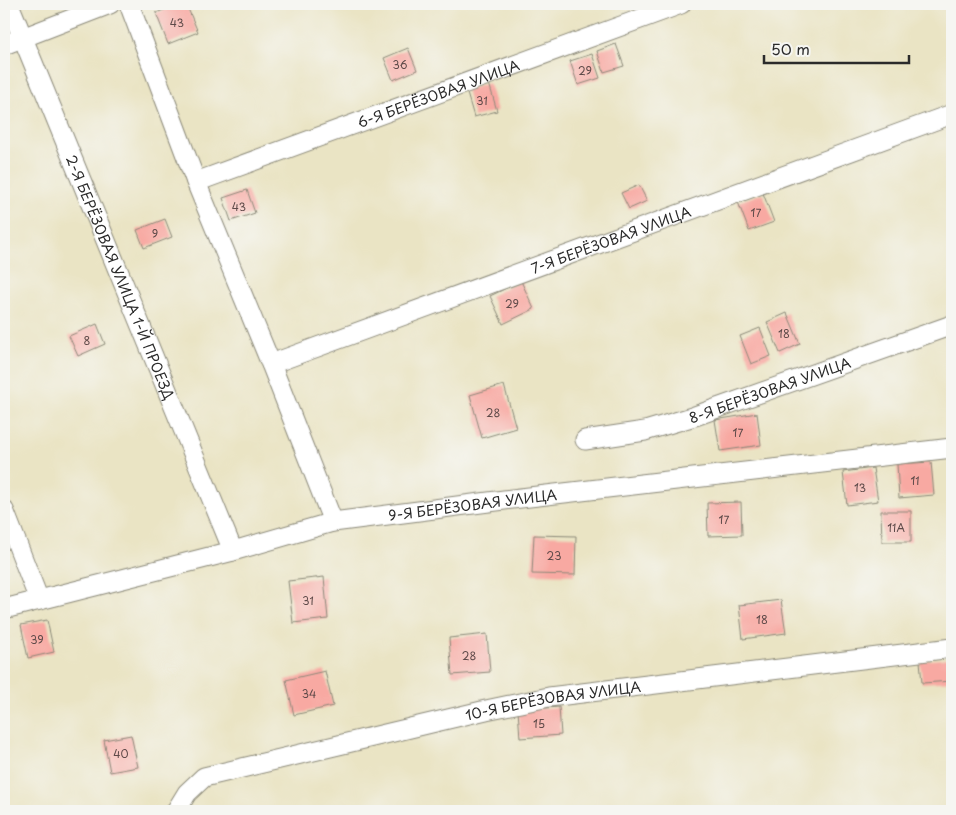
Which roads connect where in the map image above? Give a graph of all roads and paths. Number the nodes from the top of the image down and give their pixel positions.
1 (9, 4) edge
2 (110, 4) edge
3 (129, 4) edge
4 (681, 4) edge
5 (23, 38) junction
6 (4, 45) edge
7 (952, 114) edge
8 (196, 182) junction
9 (952, 325) edge
10 (271, 364) junction
11 (585, 440) dead end
12 (952, 448) edge
13 (4, 510) edge
14 (333, 522) junction
15 (234, 550) junction
16 (40, 600) junction
17 (4, 609) edge
18 (952, 648) edge
19 (176, 811) edge

1 - 5 street, 2-Я БЕРЁЗОВАЯ УЛИЦА 1-Й ПРОЕЗД
2 - 5 street
3 - 8 street
4 - 8 street, 6-Я БЕРЁЗОВАЯ УЛИЦА
5 - 6 street
5 - 15 street, 2-Я БЕРЁЗОВАЯ УЛИЦА 1-Й ПРОЕЗД
7 - 10 street, 7-Я БЕРЁЗОВАЯ УЛИЦА
8 - 10 street
9 - 11 street, 8-Я БЕРЁЗОВАЯ УЛИЦА
10 - 14 street
12 - 14 street, 9-Я БЕРЁЗОВАЯ УЛИЦА
13 - 16 street
14 - 15 street, 9-Я БЕРЁЗОВАЯ УЛИЦА
15 - 16 street, 9-Я БЕРЁЗОВАЯ УЛИЦА
16 - 17 street, 9-Я БЕРЁЗОВАЯ УЛИЦА
18 - 19 street, 10-Я БЕРЁЗОВАЯ УЛИЦА

